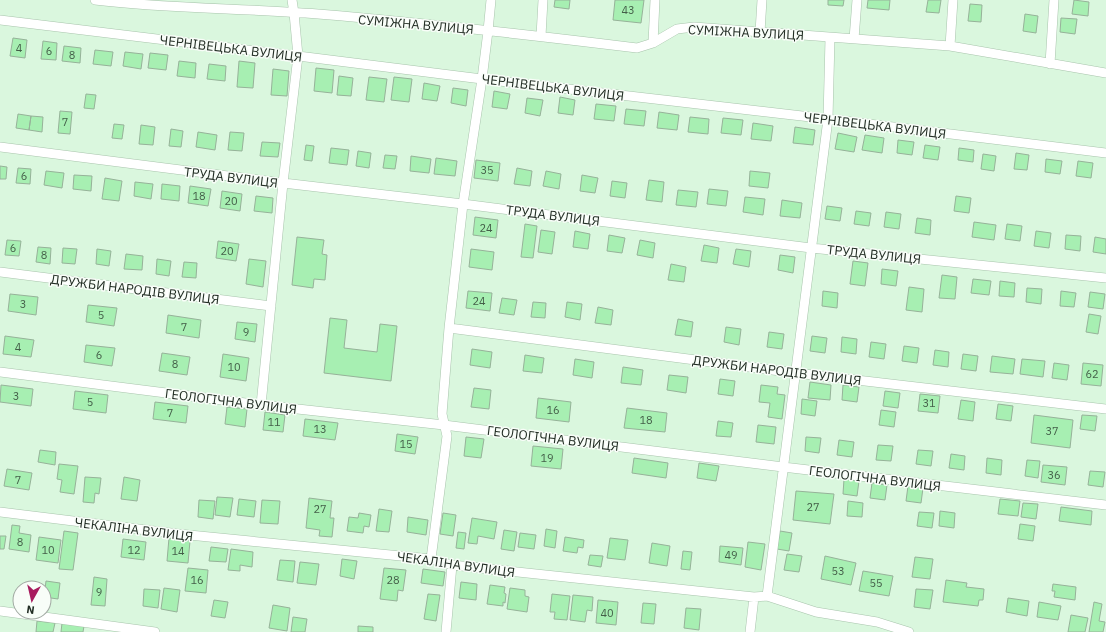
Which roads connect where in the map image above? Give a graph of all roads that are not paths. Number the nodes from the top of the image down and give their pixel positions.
1 (95, 0) edge
2 (292, 0) edge
3 (491, 0) edge
4 (543, 0) edge
5 (655, 0) edge
6 (762, 0) edge
7 (857, 0) edge
8 (953, 0) edge
9 (1054, 0) edge
10 (294, 13) junction
11 (0, 20) edge
12 (488, 30) junction
13 (760, 32) junction
14 (541, 36) junction
15 (830, 38) junction
16 (854, 39) junction
17 (653, 43) junction
18 (950, 46) junction
19 (298, 56) junction
20 (1050, 64) junction
21 (1106, 73) edge
22 (482, 79) junction
23 (828, 119) junction
24 (0, 147) edge
25 (1106, 154) edge
26 (283, 183) junction
27 (463, 204) junction
28 (811, 248) junction
29 (0, 272) edge
30 (1106, 278) edge
31 (271, 306) junction
32 (449, 328) junction
33 (0, 372) edge
34 (796, 373) junction
35 (261, 405) junction
36 (1106, 409) edge
37 (444, 425) junction
38 (783, 467) junction
39 (1106, 505) edge
40 (0, 512) edge
41 (431, 559) junction
42 (452, 565) junction
43 (767, 596) junction
44 (754, 597) junction
45 (0, 611) edge
46 (155, 632) edge
47 (446, 632) edge
48 (750, 632) edge
49 (909, 632) edge

1 - 10 street, СУМІЖНА ВУЛИЦЯ
2 - 10 street
3 - 12 street
4 - 14 street
5 - 17 street
6 - 13 street
7 - 16 street
8 - 18 street
9 - 20 street
10 - 12 street, СУМІЖНА ВУЛИЦЯ
10 - 19 street
11 - 19 street, ЧЕРНІВЕЦЬКА ВУЛИЦЯ
12 - 14 street, СУМІЖНА ВУЛИЦЯ
12 - 22 street
13 - 15 street, СУМІЖНА ВУЛИЦЯ
13 - 17 street, СУМІЖНА ВУЛИЦЯ
14 - 17 street, СУМІЖНА ВУЛИЦЯ
15 - 16 street, СУМІЖНА ВУЛИЦЯ
15 - 23 street
16 - 18 street, СУМІЖНА ВУЛИЦЯ
18 - 20 street, СУМІЖНА ВУЛИЦЯ
19 - 22 street, ЧЕРНІВЕЦЬКА ВУЛИЦЯ
19 - 26 street
20 - 21 street, СУМІЖНА ВУЛИЦЯ
22 - 23 street, ЧЕРНІВЕЦЬКА ВУЛИЦЯ
22 - 27 street
23 - 25 street, ЧЕРНІВЕЦЬКА ВУЛИЦЯ
23 - 28 street
24 - 26 street, ТРУДА ВУЛИЦЯ
26 - 27 street, ТРУДА ВУЛИЦЯ
26 - 31 street
27 - 28 street, ТРУДА ВУЛИЦЯ
27 - 32 street
28 - 30 street, ТРУДА ВУЛИЦЯ
28 - 34 street
29 - 31 street, ДРУЖБИ НАРОДІВ ВУЛИЦЯ
31 - 35 street
32 - 34 street, ДРУЖБИ НАРОДІВ ВУЛИЦЯ
32 - 37 street
33 - 35 street, ГЕОЛОГІЧНА ВУЛИЦЯ
34 - 36 street, ДРУЖБИ НАРОДІВ ВУЛИЦЯ
34 - 38 street
35 - 37 street, ГЕОЛОГІЧНА ВУЛИЦЯ
37 - 38 street, ГЕОЛОГІЧНА ВУЛИЦЯ
37 - 41 street
38 - 39 street, ГЕОЛОГІЧНА ВУЛИЦЯ
38 - 43 street
40 - 41 street, ЧЕКАЛІНА ВУЛИЦЯ
41 - 42 street, ЧЕКАЛІНА ВУЛИЦЯ
42 - 44 street, ЧЕКАЛІНА ВУЛИЦЯ
42 - 47 street
43 - 44 street, ЧЕКАЛІНА ВУЛИЦЯ
43 - 49 street, ЧЕКАЛІНА ВУЛИЦЯ
44 - 48 street
45 - 46 street

